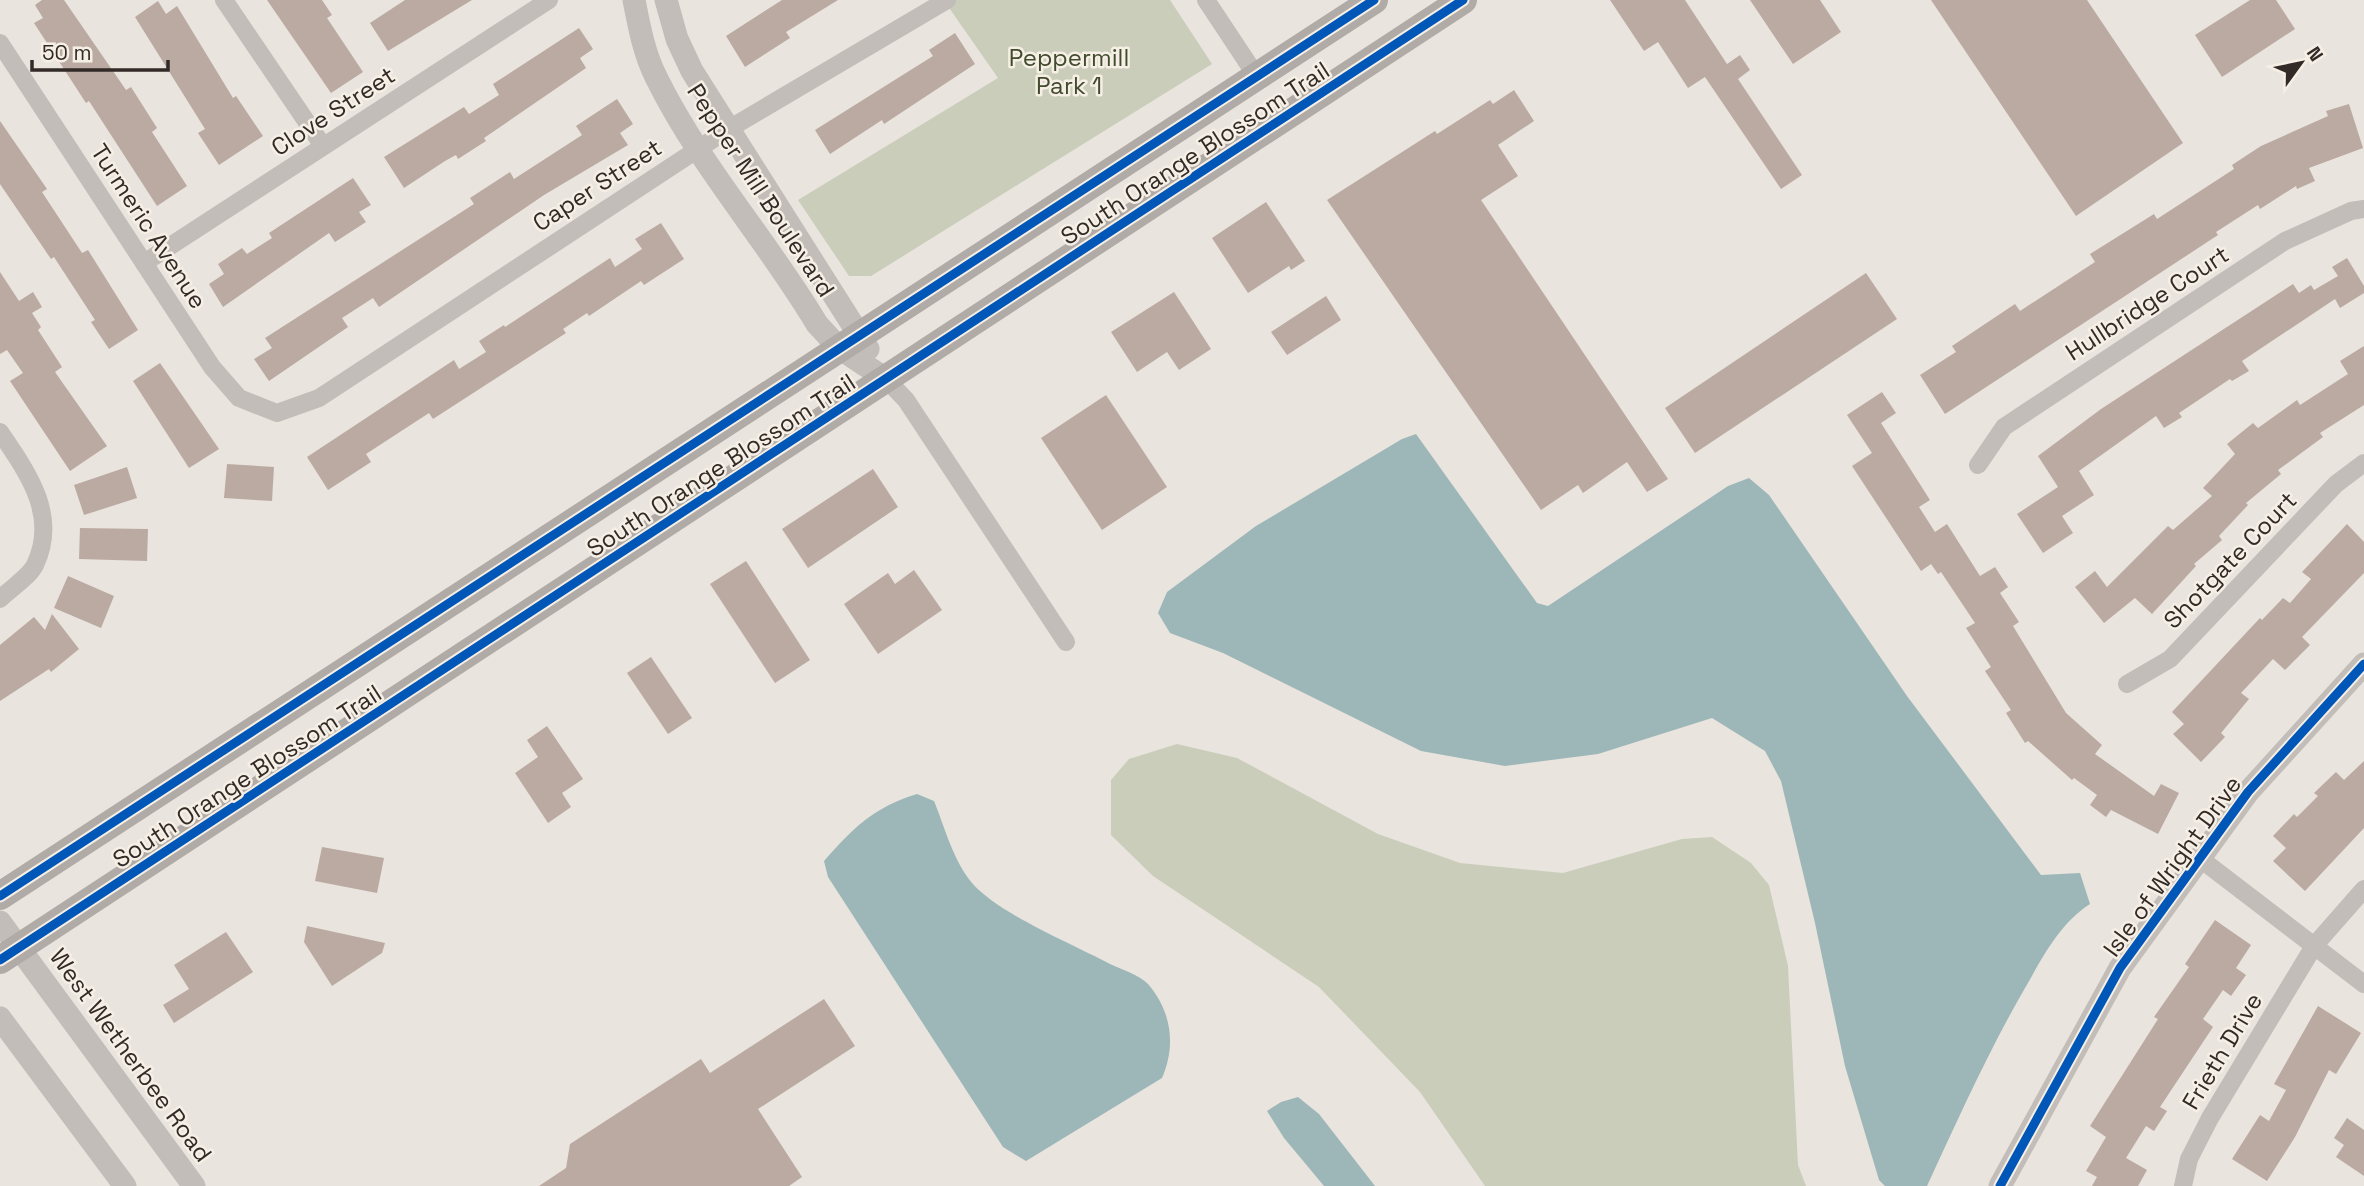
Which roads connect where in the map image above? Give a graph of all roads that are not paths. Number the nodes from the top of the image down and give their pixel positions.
1 (224, 0) edge
2 (549, 0) edge
3 (634, 0) edge
4 (666, 0) edge
5 (947, 0) edge
6 (1206, 0) edge
7 (1374, 0) edge
8 (1463, 0) edge
9 (0, 43) edge
10 (1257, 77) junction
11 (727, 130) junction
12 (323, 146) junction
13 (699, 148) junction
14 (2364, 209) edge
15 (144, 263) junction
16 (849, 342) junction
17 (886, 379) junction
18 (277, 413) joint
19 (0, 432) edge
20 (2364, 463) edge
21 (1978, 465) dead end
22 (0, 599) edge
23 (1066, 642) dead end
24 (2364, 664) edge
25 (2127, 684) dead end
26 (2198, 857) junction
27 (2364, 889) edge
28 (0, 895) edge
29 (0, 922) edge
30 (2314, 946) junction
31 (10, 954) edge
32 (2364, 984) edge
33 (0, 1018) edge
34 (125, 1186) edge
35 (194, 1186) edge
36 (2000, 1186) edge
37 (2183, 1186) edge

1 - 12 street
2 - 12 street, Clove Street
3 - 13 street, Pepper Mill Boulevard
4 - 11 street, Pepper Mill Boulevard
5 - 11 street, Caper Street
6 - 10 street
7 - 10 main road, South Orange Blossom Trail
8 - 17 main road, South Orange Blossom Trail
9 - 15 street, Turmeric Avenue
10 - 16 main road, South Orange Blossom Trail
11 - 13 street, Caper Street
11 - 16 street, Pepper Mill Boulevard
12 - 15 street, Clove Street
13 - 16 street, Pepper Mill Boulevard
13 - 18 street, Caper Street
14 - 21 street, Hullbridge Court
15 - 18 street, Turmeric Avenue
16 - 17 street, Pepper Mill Boulevard
16 - 28 main road, South Orange Blossom Trail
17 - 23 street, Pepper Mill Boulevard
17 - 31 main road, South Orange Blossom Trail
19 - 22 street
20 - 25 street, Shotgate Court
24 - 26 street, Isle of Wright Drive
26 - 30 street
26 - 36 street, Isle of Wright Drive
27 - 30 street, Frieth Drive
29 - 31 street, West Wetherbee Road
30 - 32 street
30 - 37 street, Frieth Drive
31 - 35 street, West Wetherbee Road
33 - 34 street

